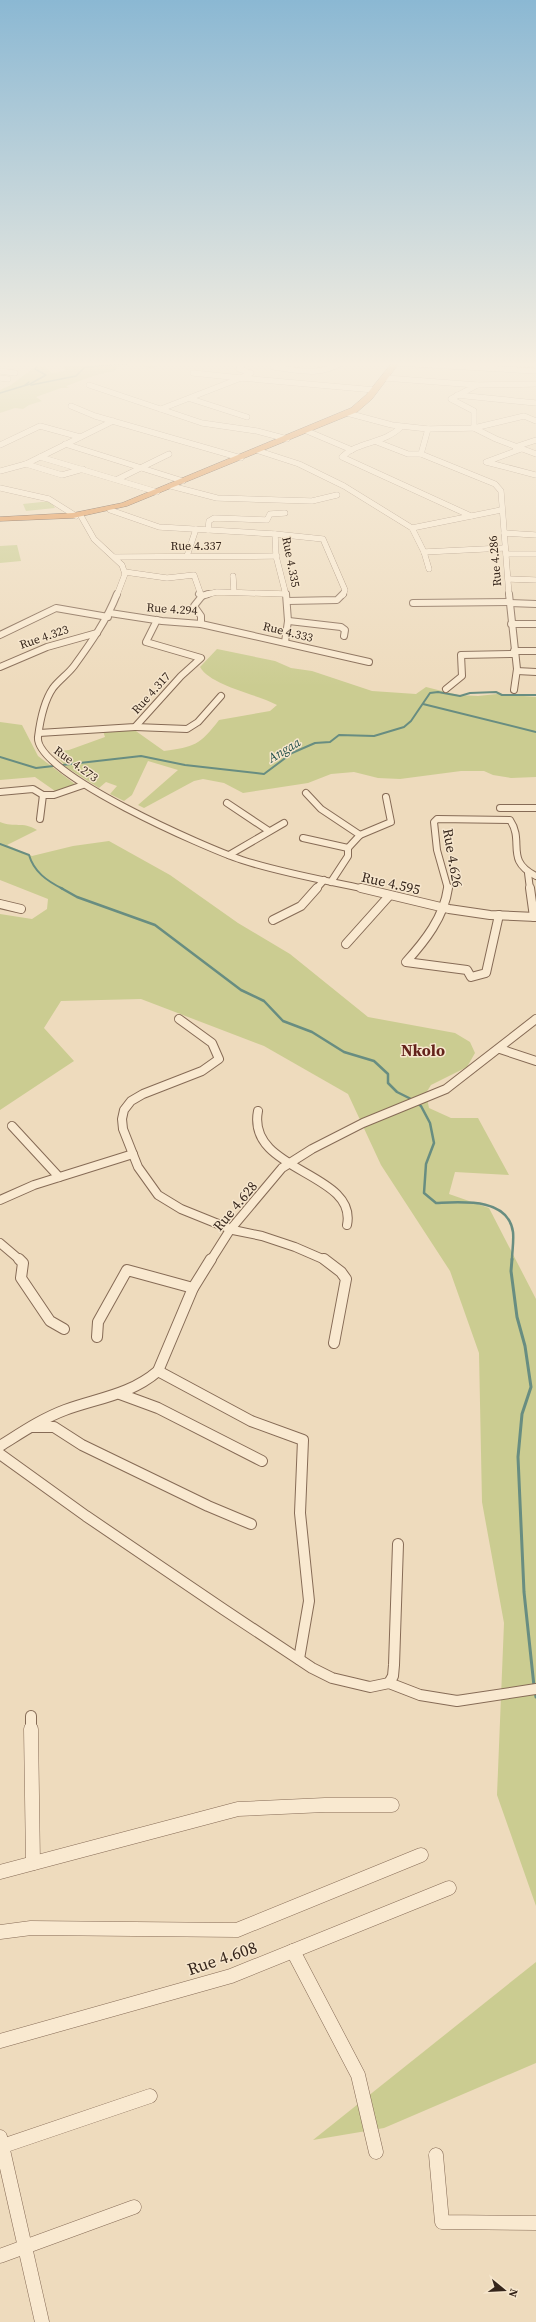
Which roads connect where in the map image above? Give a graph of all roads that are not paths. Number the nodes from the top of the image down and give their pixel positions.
1 (47, 470) edge
2 (78, 470) edge
3 (88, 470) edge
4 (136, 470) edge
5 (149, 470) edge
6 (210, 470) edge
7 (312, 470) edge
8 (372, 470) edge
9 (459, 470) edge
10 (518, 470) edge
11 (536, 475) edge
12 (118, 479) junction
13 (183, 481) junction
14 (171, 486) junction
15 (0, 488) edge
16 (157, 492) junction
17 (337, 495) dead end
18 (110, 510) junction
19 (501, 510) junction
20 (285, 513) dead end
21 (79, 516) junction
22 (471, 516) junction
23 (0, 519) edge
24 (412, 528) junction
25 (196, 529) junction
26 (208, 530) junction
27 (274, 534) junction
28 (504, 534) junction
29 (536, 535) edge
30 (505, 551) junction
31 (424, 552) junction
32 (536, 554) edge
33 (188, 556) junction
34 (277, 556) junction
35 (115, 557) junction
36 (429, 569) dead end
37 (125, 572) junction
38 (233, 576) dead end
39 (509, 579) junction
40 (536, 580) edge
41 (234, 592) junction
42 (286, 594) junction
43 (202, 596) junction
44 (288, 601) junction
45 (509, 602) junction
46 (413, 603) dead end
47 (536, 604) edge
48 (109, 615) junction
49 (157, 620) junction
50 (289, 621) junction
51 (201, 624) junction
52 (511, 624) junction
53 (536, 624) edge
54 (97, 633) junction
55 (0, 635) edge
56 (344, 636) dead end
57 (285, 642) junction
58 (536, 651) edge
59 (514, 652) junction
60 (369, 662) dead end
61 (0, 667) edge
62 (517, 671) junction
63 (536, 672) edge
64 (446, 688) dead end
65 (514, 690) dead end
66 (221, 696) dead end
67 (134, 727) junction
68 (39, 733) junction
69 (83, 785) junction
70 (0, 792) edge
71 (306, 793) dead end
72 (43, 795) junction
73 (386, 797) dead end
74 (227, 803) dead end
75 (500, 808) dead end
76 (536, 808) edge
77 (40, 819) dead end
78 (284, 824) dead end
79 (269, 831) junction
80 (360, 835) junction
81 (303, 838) dead end
82 (348, 848) junction
83 (229, 855) junction
84 (242, 860) joint
85 (528, 873) junction
86 (536, 876) edge
87 (327, 881) junction
88 (389, 896) junction
89 (0, 904) edge
90 (444, 908) junction
91 (21, 909) dead end
92 (499, 915) junction
93 (535, 917) edge
94 (273, 920) dead end
95 (346, 944) dead end
96 (179, 1019) dead end
97 (536, 1019) edge
98 (500, 1048) junction
99 (536, 1061) edge
100 (258, 1111) dead end
101 (12, 1126) dead end
102 (133, 1154) junction
103 (288, 1164) junction
104 (59, 1178) junction
105 (0, 1200) edge
106 (347, 1225) dead end
107 (230, 1230) junction
108 (0, 1243) edge
109 (193, 1288) junction
110 (64, 1329) dead end
111 (97, 1337) dead end
112 (334, 1343) dead end
113 (158, 1371) junction
114 (120, 1394) junction
115 (31, 1427) junction
116 (0, 1446) edge
117 (0, 1454) edge
118 (262, 1460) dead end
119 (251, 1524) dead end
120 (398, 1544) dead end
121 (299, 1659) junction
122 (390, 1683) junction
123 (536, 1689) edge
124 (31, 1716) dead end
125 (392, 1805) dead end
126 (421, 1855) dead end
127 (33, 1863) junction
128 (0, 1872) edge
129 (449, 1888) dead end
130 (0, 1932) edge
131 (293, 1951) junction
132 (0, 2041) edge
133 (150, 2096) dead end
134 (0, 2144) edge
135 (376, 2152) dead end
136 (436, 2154) dead end
137 (134, 2207) dead end
138 (536, 2223) edge
139 (23, 2246) junction
140 (0, 2256) edge
141 (42, 2322) edge

1 - 2 street
3 - 12 street
4 - 12 street
5 - 13 street
6 - 13 highway
7 - 24 street
8 - 22 street
9 - 19 street, Rue 4.286
10 - 11 street
12 - 16 street
13 - 14 highway
14 - 16 highway
14 - 17 street
15 - 21 street
16 - 18 highway
18 - 21 highway
18 - 25 street, Rue 4.335
19 - 22 street
19 - 28 street, Rue 4.286
20 - 26 street
21 - 23 highway
21 - 35 street
22 - 24 street
24 - 31 street
25 - 26 street, Rue 4.335
25 - 33 street
26 - 27 street, Rue 4.335
27 - 34 street, Rue 4.335
27 - 44 street
28 - 29 street
28 - 30 street, Rue 4.286
30 - 31 street
30 - 32 street
30 - 39 street, Rue 4.286
31 - 36 street
33 - 34 street, Rue 4.337
33 - 35 street, Rue 4.337
34 - 42 street, Rue 4.335
35 - 37 street
37 - 43 street, Rue 4.294
37 - 48 street, Rue 4.273
38 - 41 street
39 - 40 street
39 - 45 street, Rue 4.286
41 - 42 street
41 - 43 street
42 - 44 street, Rue 4.335
43 - 51 street, Rue 4.294
44 - 50 street, Rue 4.335
45 - 46 street
45 - 47 street
45 - 52 street, Rue 4.286
48 - 49 street, Rue 4.294
48 - 54 street, Rue 4.273
48 - 55 street, Rue 4.294
49 - 51 street, Rue 4.294
49 - 67 street, Rue 4.317
50 - 56 street
50 - 57 street, Rue 4.335
51 - 57 street, Rue 4.333
52 - 53 street
52 - 59 street, Rue 4.286
54 - 61 street, Rue 4.323
54 - 68 street, Rue 4.273
57 - 60 street, Rue 4.333
58 - 59 street
59 - 62 street, Rue 4.286
59 - 64 street
62 - 63 street
62 - 65 street, Rue 4.286
66 - 67 street
67 - 68 street, Rue 4.317
68 - 69 street, Rue 4.273
69 - 72 street
69 - 83 street, Rue 4.273
70 - 72 street
71 - 80 street
72 - 77 street
73 - 80 street
74 - 79 street
75 - 76 street
78 - 79 street
79 - 83 street
80 - 82 street
81 - 82 street
82 - 87 street
83 - 84 street, Rue 4.273
84 - 87 street, Rue 4.595
85 - 86 street
85 - 90 street, Rue 4.626
85 - 93 street
87 - 88 street, Rue 4.595
87 - 94 street
88 - 90 street, Rue 4.595
88 - 95 street
89 - 91 street
90 - 92 street, Rue 4.595
90 - 92 street, Rue 4.626
92 - 93 street, Rue 4.595
96 - 102 street
97 - 98 street, Rue 4.628
98 - 99 street
98 - 103 street, Rue 4.628
100 - 103 street
101 - 104 street
102 - 104 street
102 - 107 street
103 - 106 street
103 - 107 street, Rue 4.628
104 - 105 street
107 - 109 street, Rue 4.628
107 - 112 street
108 - 110 street
109 - 111 street
109 - 113 street, Rue 4.628
113 - 114 street, Rue 4.628
113 - 121 street
114 - 115 street, Rue 4.628
114 - 118 street
115 - 116 street, Rue 4.628
115 - 119 street
117 - 121 street
120 - 122 street
121 - 122 street
122 - 123 street
124 - 127 street
125 - 127 street
126 - 130 street
127 - 128 street
129 - 131 street, Rue 4.608
131 - 132 street, Rue 4.608
131 - 135 street
133 - 134 street
134 - 139 street
136 - 138 street
137 - 139 street
139 - 140 street
139 - 141 street

